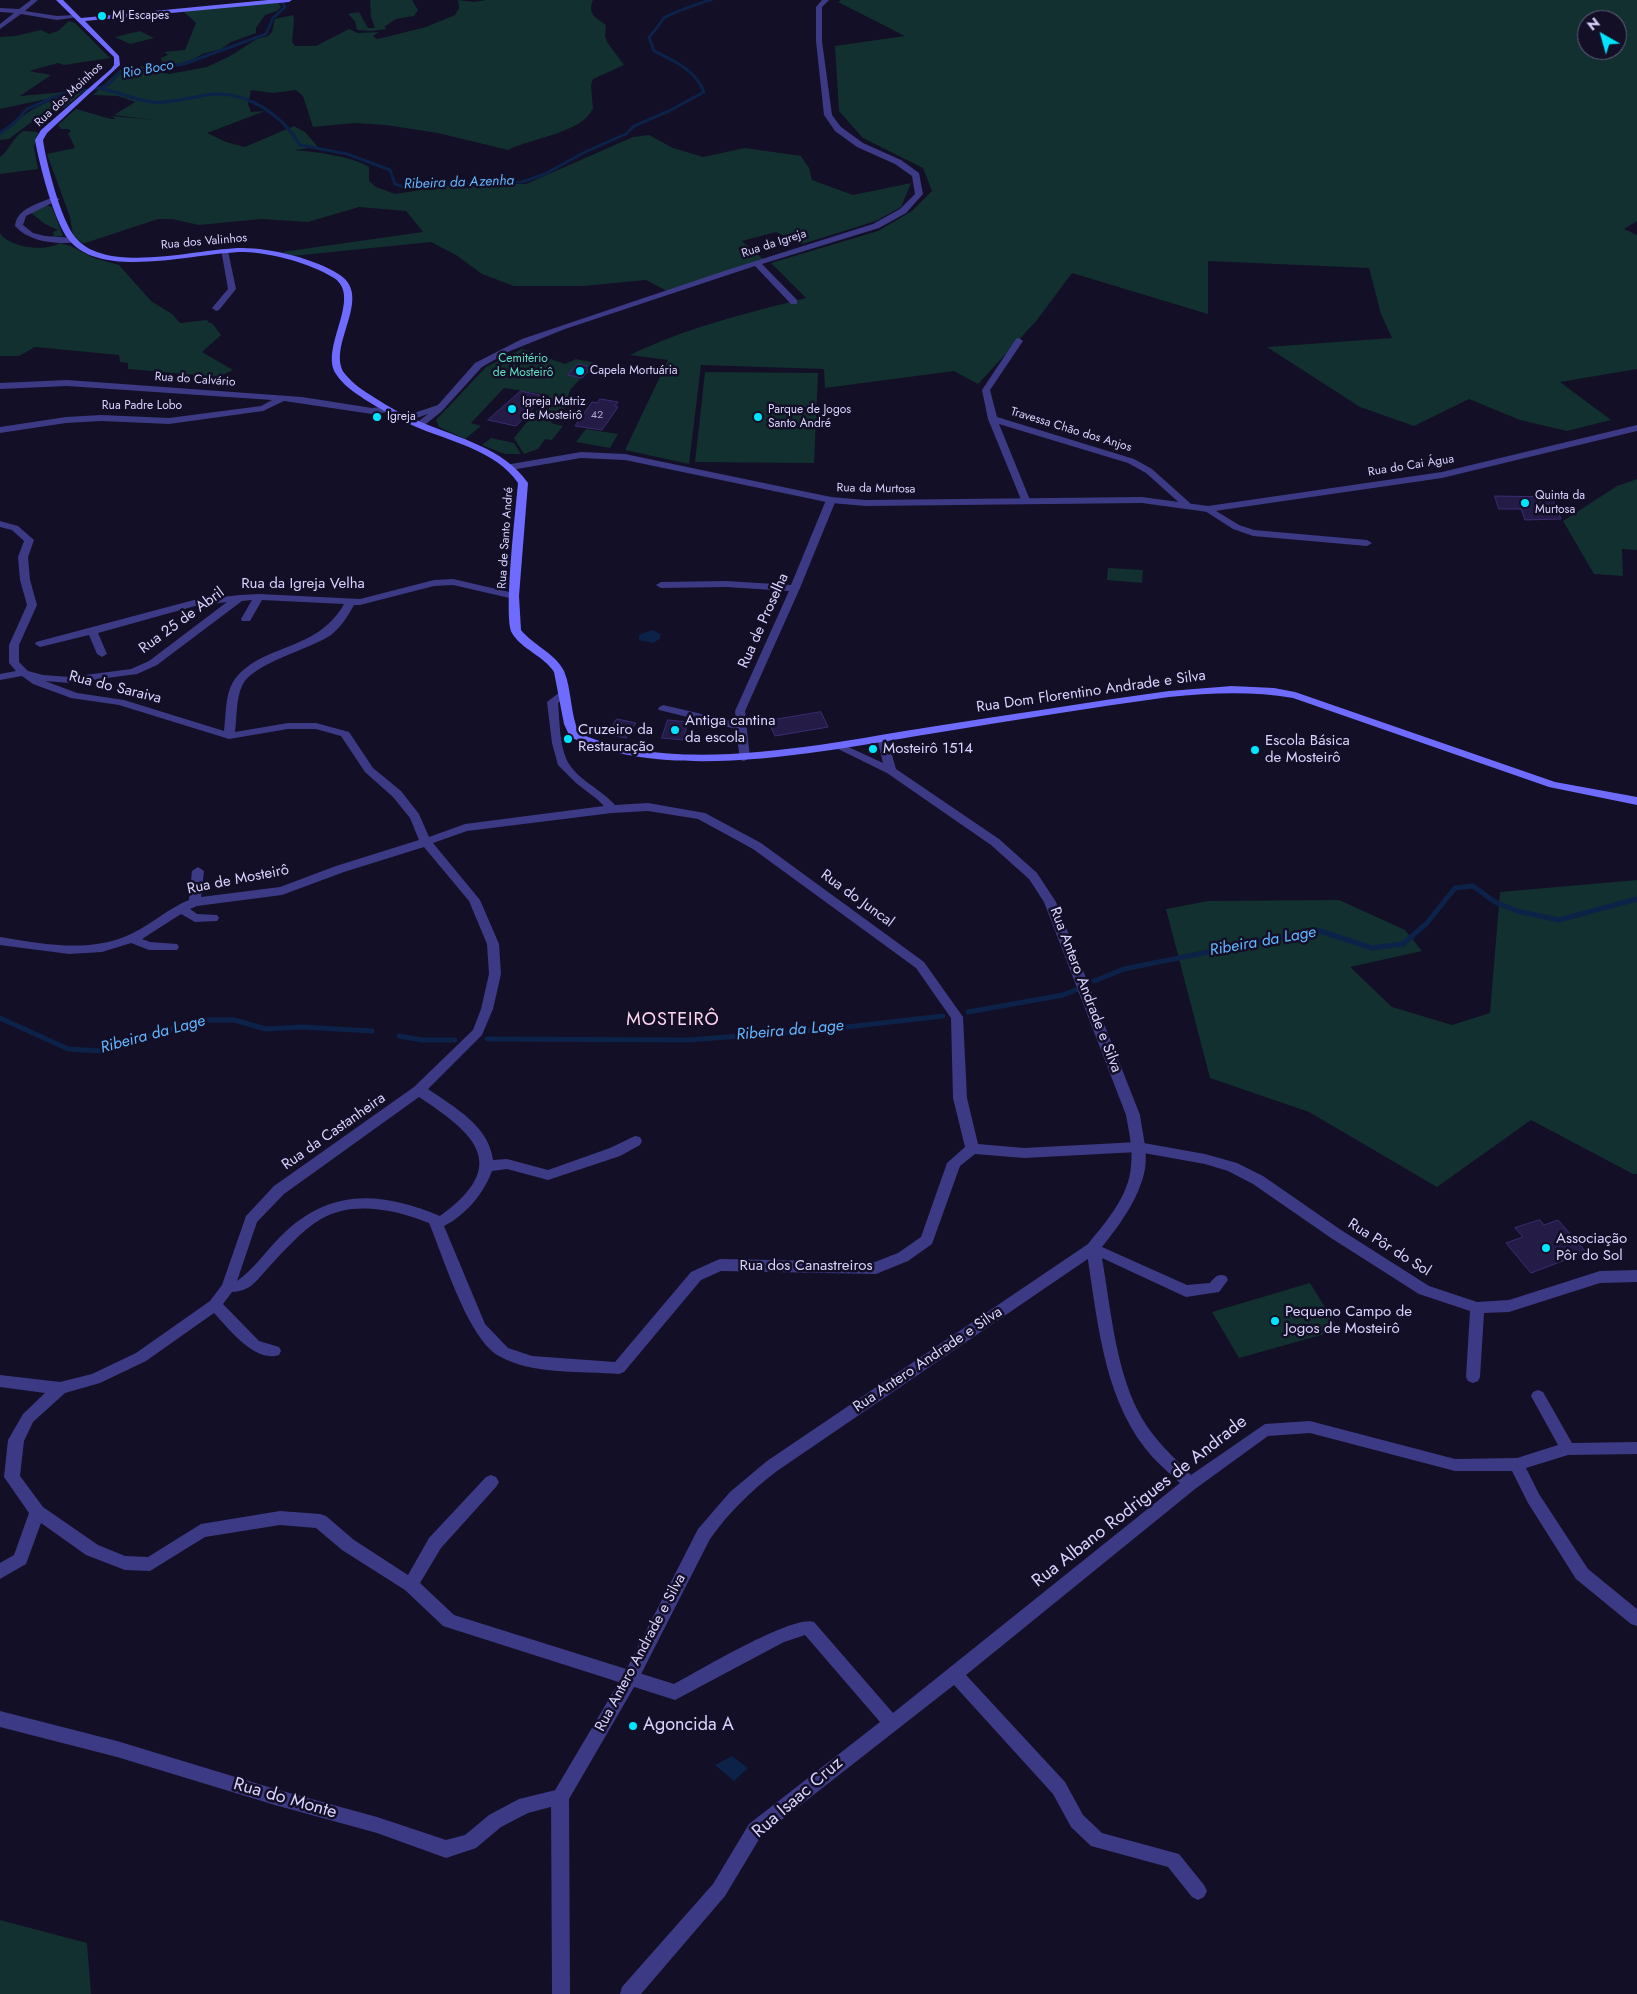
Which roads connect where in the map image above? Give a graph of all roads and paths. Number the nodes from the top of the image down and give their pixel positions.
1 (35, 0) edge
2 (58, 0) edge
3 (289, 0) edge
4 (826, 0) edge
5 (0, 10) edge
6 (22, 11) junction
7 (78, 20) junction
8 (0, 27) edge
9 (56, 199) junction
10 (74, 240) junction
11 (224, 251) junction
12 (757, 263) junction
13 (794, 302) dead end
14 (216, 308) dead end
15 (1019, 341) dead end
16 (0, 386) edge
17 (282, 399) junction
18 (440, 407) junction
19 (388, 409) junction
20 (993, 418) junction
21 (405, 419) junction
22 (419, 425) junction
23 (1637, 428) edge
24 (0, 430) edge
25 (511, 467) junction
26 (831, 500) junction
27 (1025, 500) junction
28 (1187, 505) junction
29 (1208, 509) junction
30 (0, 524) edge
31 (1367, 543) dead end
32 (661, 585) dead end
33 (796, 588) junction
34 (514, 596) junction
35 (259, 597) junction
36 (240, 598) junction
37 (352, 601) junction
38 (246, 619) dead end
39 (92, 631) junction
40 (40, 644) dead end
41 (102, 654) dead end
42 (24, 673) junction
43 (0, 677) edge
44 (565, 697) junction
45 (663, 708) dead end
46 (742, 727) junction
47 (229, 736) junction
48 (882, 738) junction
49 (838, 746) junction
50 (744, 758) junction
51 (891, 771) junction
52 (1637, 801) edge
53 (612, 809) junction
54 (426, 842) junction
55 (198, 872) dead end
56 (195, 902) junction
57 (180, 908) junction
58 (213, 918) dead end
59 (131, 939) junction
60 (0, 941) edge
61 (173, 946) dead end
62 (419, 1090) junction
63 (635, 1141) dead end
64 (1138, 1147) junction
65 (972, 1149) junction
66 (487, 1166) junction
67 (434, 1219) junction
68 (1093, 1248) junction
69 (1637, 1276) edge
70 (1221, 1280) dead end
71 (228, 1287) junction
72 (215, 1305) junction
73 (1477, 1308) junction
74 (274, 1351) dead end
75 (1473, 1377) dead end
76 (0, 1380) edge
77 (60, 1388) junction
78 (1538, 1396) dead end
79 (1637, 1448) edge
80 (1568, 1449) junction
81 (1517, 1464) junction
82 (491, 1482) dead end
83 (1190, 1484) junction
84 (37, 1512) junction
85 (0, 1572) edge
86 (411, 1585) junction
87 (1637, 1619) edge
88 (955, 1674) junction
89 (631, 1677) junction
90 (0, 1719) edge
91 (890, 1722) junction
92 (560, 1797) junction
93 (1198, 1891) dead end
94 (561, 1994) edge
95 (629, 1994) edge

1 - 6 street
2 - 7 main road, Rua dos Moinhos
3 - 7 main road
4 - 12 street, Rua da Igreja
5 - 6 street
6 - 7 street
6 - 8 street
7 - 9 main road, Rua dos Moinhos
9 - 10 main road, Rua dos Moinhos
9 - 10 street
10 - 11 main road, Rua dos Valinhos
11 - 14 street
11 - 19 main road, Rua dos Valinhos
12 - 13 street
12 - 18 street, Rua da Igreja
15 - 20 street
16 - 17 street, Rua do Calvário
17 - 19 street, Rua do Calvário
17 - 24 street, Rua Padre Lobo
18 - 21 street, Rua da Igreja
18 - 22 street, Rua da Igreja
19 - 21 main road, Rua de Santo André
20 - 27 street
20 - 28 street, Travessa Chão dos Anjos
21 - 22 main road, Rua de Santo André
22 - 25 main road, Rua de Santo André
23 - 29 street, Rua do Cai Água
25 - 26 street, Rua da Murtosa
25 - 34 main road, Rua de Santo André
26 - 27 street, Rua da Murtosa
26 - 33 street, Rua de Proselha
27 - 28 street, Rua da Murtosa
28 - 29 street, Rua do Cai Água
29 - 31 street
30 - 42 street
32 - 33 street
33 - 46 street, Rua de Proselha
34 - 37 street, Rua da Igreja Velha
34 - 44 main road, Rua de Santo André
35 - 36 street, Rua da Igreja Velha
35 - 37 street, Rua da Igreja Velha
35 - 38 street
36 - 39 street, Rua da Igreja Velha
36 - 42 street, Rua 25 de Abril
37 - 47 street
39 - 40 street, Rua da Igreja Velha
39 - 41 street
42 - 43 street
42 - 47 street, Rua do Saraiva
44 - 50 main road, Rua Dom Florentino Andrade e Silva
44 - 53 street
45 - 46 street
46 - 50 street, Rua de Proselha
47 - 54 street, Rua da Castanheira
48 - 49 main road, Rua Dom Florentino Andrade e Silva
48 - 51 street
48 - 52 main road, Rua Dom Florentino Andrade e Silva
49 - 50 main road, Rua Dom Florentino Andrade e Silva
49 - 51 street, Rua Antero Andrade e Silva
51 - 64 street, Rua Antero Andrade e Silva
53 - 54 street, Rua do Juncal
53 - 65 street, Rua do Juncal
54 - 56 street, Rua de Mosteirô
54 - 62 street, Rua da Castanheira
55 - 56 street
56 - 57 street, Rua de Mosteirô
57 - 58 street
57 - 59 street, Rua de Mosteirô
59 - 60 street, Rua de Mosteirô
59 - 61 street
62 - 66 street
62 - 71 street, Rua da Castanheira
63 - 66 street
64 - 65 street
64 - 68 street, Rua Antero Andrade e Silva
64 - 73 street, Rua Pôr do Sol
65 - 67 street, Rua dos Canastreiros
66 - 67 street
67 - 71 street
68 - 70 street
68 - 83 street
68 - 89 street, Rua Antero Andrade e Silva
69 - 73 street, Rua Pôr do Sol
71 - 72 street, Rua da Castanheira
72 - 74 street
72 - 77 street, Rua da Castanheira
73 - 75 street
76 - 77 street
77 - 84 street
78 - 80 street
79 - 80 street, Rua Albano Rodrigues de Andrade
80 - 81 street, Rua Albano Rodrigues de Andrade
81 - 83 street, Rua Albano Rodrigues de Andrade
81 - 87 street
82 - 86 street
83 - 88 street, Rua Albano Rodrigues de Andrade
84 - 85 street
84 - 86 street
86 - 89 street
88 - 91 street, Rua Isaac Cruz
88 - 93 street
89 - 91 street
89 - 92 street, Rua Antero Andrade e Silva
90 - 92 street, Rua do Monte
91 - 95 street, Rua Isaac Cruz
92 - 94 street

